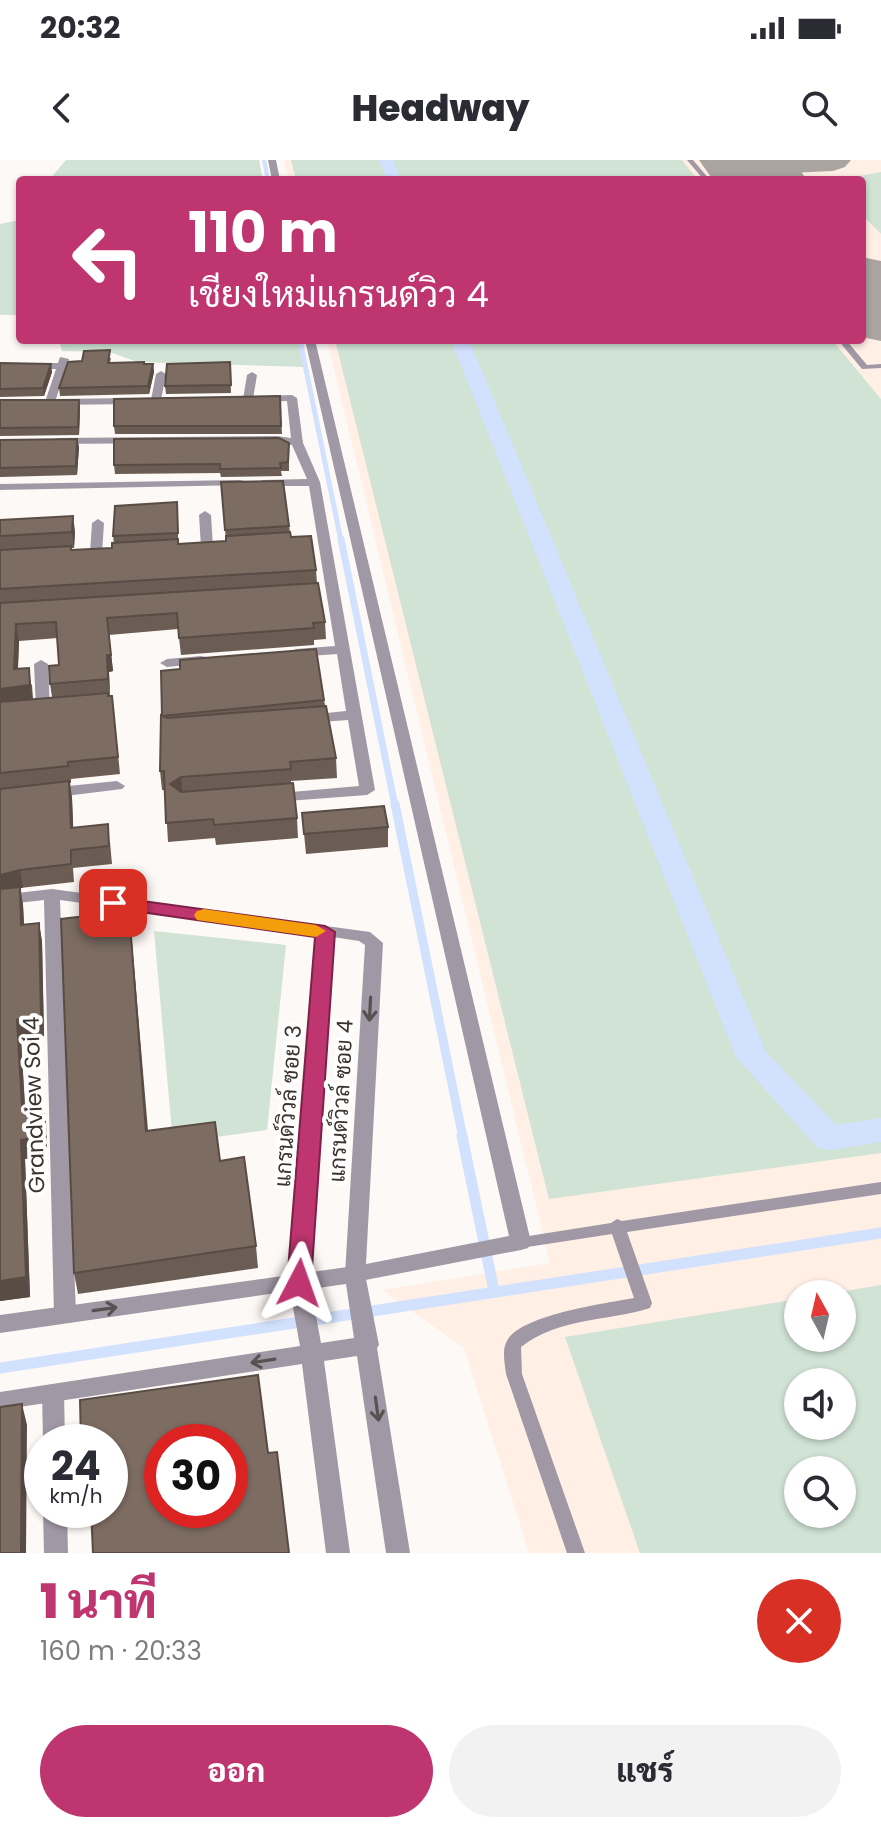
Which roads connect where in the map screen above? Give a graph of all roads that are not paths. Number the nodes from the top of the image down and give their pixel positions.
1 (690, 160) edge
2 (704, 176) edge
3 (311, 344) edge
4 (845, 344) edge
5 (881, 366) edge
6 (0, 367) edge
7 (161, 374) dead end
8 (252, 375) dead end
9 (233, 399) edge
10 (248, 399) junction
11 (156, 400) junction
12 (171, 400) edge
13 (47, 441) edge
14 (297, 443) junction
15 (314, 482) junction
16 (0, 487) edge
17 (205, 515) dead end
18 (98, 523) dead end
19 (221, 546) edge
20 (191, 547) edge
21 (207, 547) junction
22 (112, 552) edge
23 (333, 592) junction
24 (317, 593) edge
25 (343, 649) junction
26 (284, 654) edge
27 (211, 659) edge
28 (167, 663) dead end
29 (41, 664) dead end
30 (43, 710) edge
31 (354, 715) junction
32 (293, 720) edge
33 (117, 786) dead end
34 (29, 796) edge
35 (260, 798) edge
36 (52, 894) junction
37 (0, 900) edge
38 (325, 932) junction
39 (881, 1188) edge
40 (617, 1225) junction
41 (516, 1243) junction
42 (355, 1281) junction
43 (300, 1289) junction
44 (65, 1314) junction
45 (0, 1324) edge
46 (366, 1338) junction
47 (310, 1347) junction
48 (53, 1393) junction
49 (0, 1401) edge
50 (54, 1424) edge
51 (55, 1528) edge
52 (56, 1553) edge
53 (338, 1553) edge
54 (398, 1553) edge
55 (576, 1553) edge

1 - 2 lane
3 - 41 street
4 - 5 lane
6 - 11 street
7 - 11 street
8 - 10 street
9 - 10 street
10 - 14 street
11 - 12 street
13 - 14 street
14 - 15 street
15 - 16 street
15 - 23 street
17 - 21 street
18 - 22 street
19 - 21 street
20 - 21 street
23 - 24 street
23 - 25 street
25 - 26 street
25 - 31 street
27 - 28 street
29 - 30 street
31 - 32 street
31 - 35 street
33 - 34 street
36 - 37 street
36 - 38 street
36 - 44 street, Grandview Soi 4
38 -> 42 street, แกรนด์วิวล์ ซอย 4
38 - 43 street, แกรนด์วิวล์ ซอย 3
39 - 40 lane
40 - 41 lane
40 - 55 lane
41 - 42 street
42 - 43 street
42 - 46 street
44 -> 43 street
43 - 47 street, แกรนด์วิวล์ ซอย 3
44 - 45 street
46 - 47 street
46 -> 54 street
47 -> 48 street
47 - 53 street, แกรนด์วิวล์ ซอย 3
48 - 49 street
48 - 50 street
51 - 52 street

